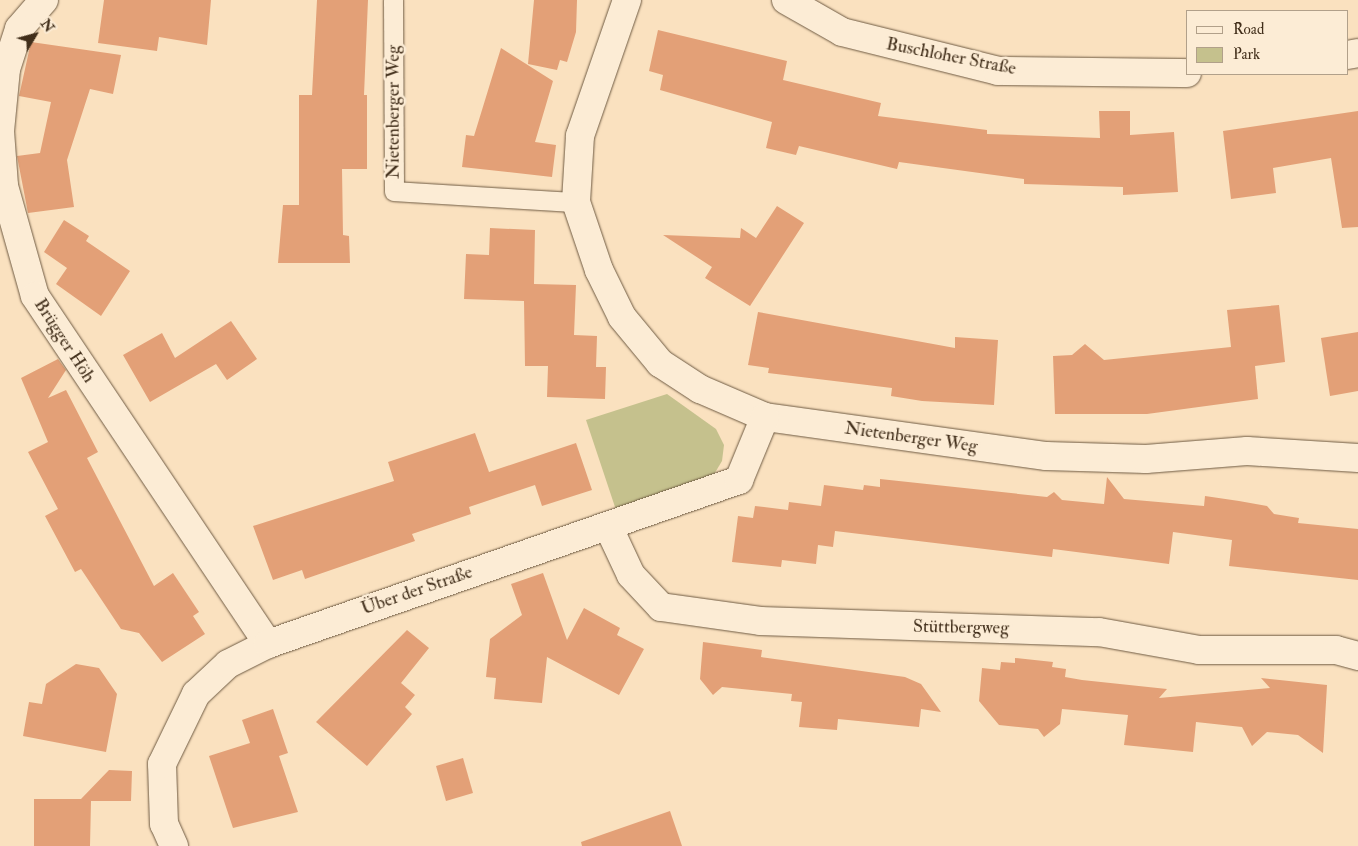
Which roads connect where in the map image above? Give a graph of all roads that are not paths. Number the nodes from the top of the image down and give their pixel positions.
1 (44, 0) edge
2 (393, 0) edge
3 (627, 0) edge
4 (786, 0) edge
5 (1186, 73) edge
6 (576, 202) junction
7 (765, 417) junction
8 (1358, 458) edge
9 (608, 526) junction
10 (268, 644) junction
11 (1358, 656) edge
12 (174, 846) edge

1 - 10 street, Brügger Höh
2 - 6 lane, Nietenberger Weg
3 - 6 street, Nietenberger Weg
4 - 5 street, Buschloher Straße
6 - 7 street, Nietenberger Weg
7 - 8 street, Nietenberger Weg
7 - 9 street, Über der Straße
9 - 10 street, Über der Straße
9 - 11 street, Stüttbergweg
10 - 12 street, Über der Straße

